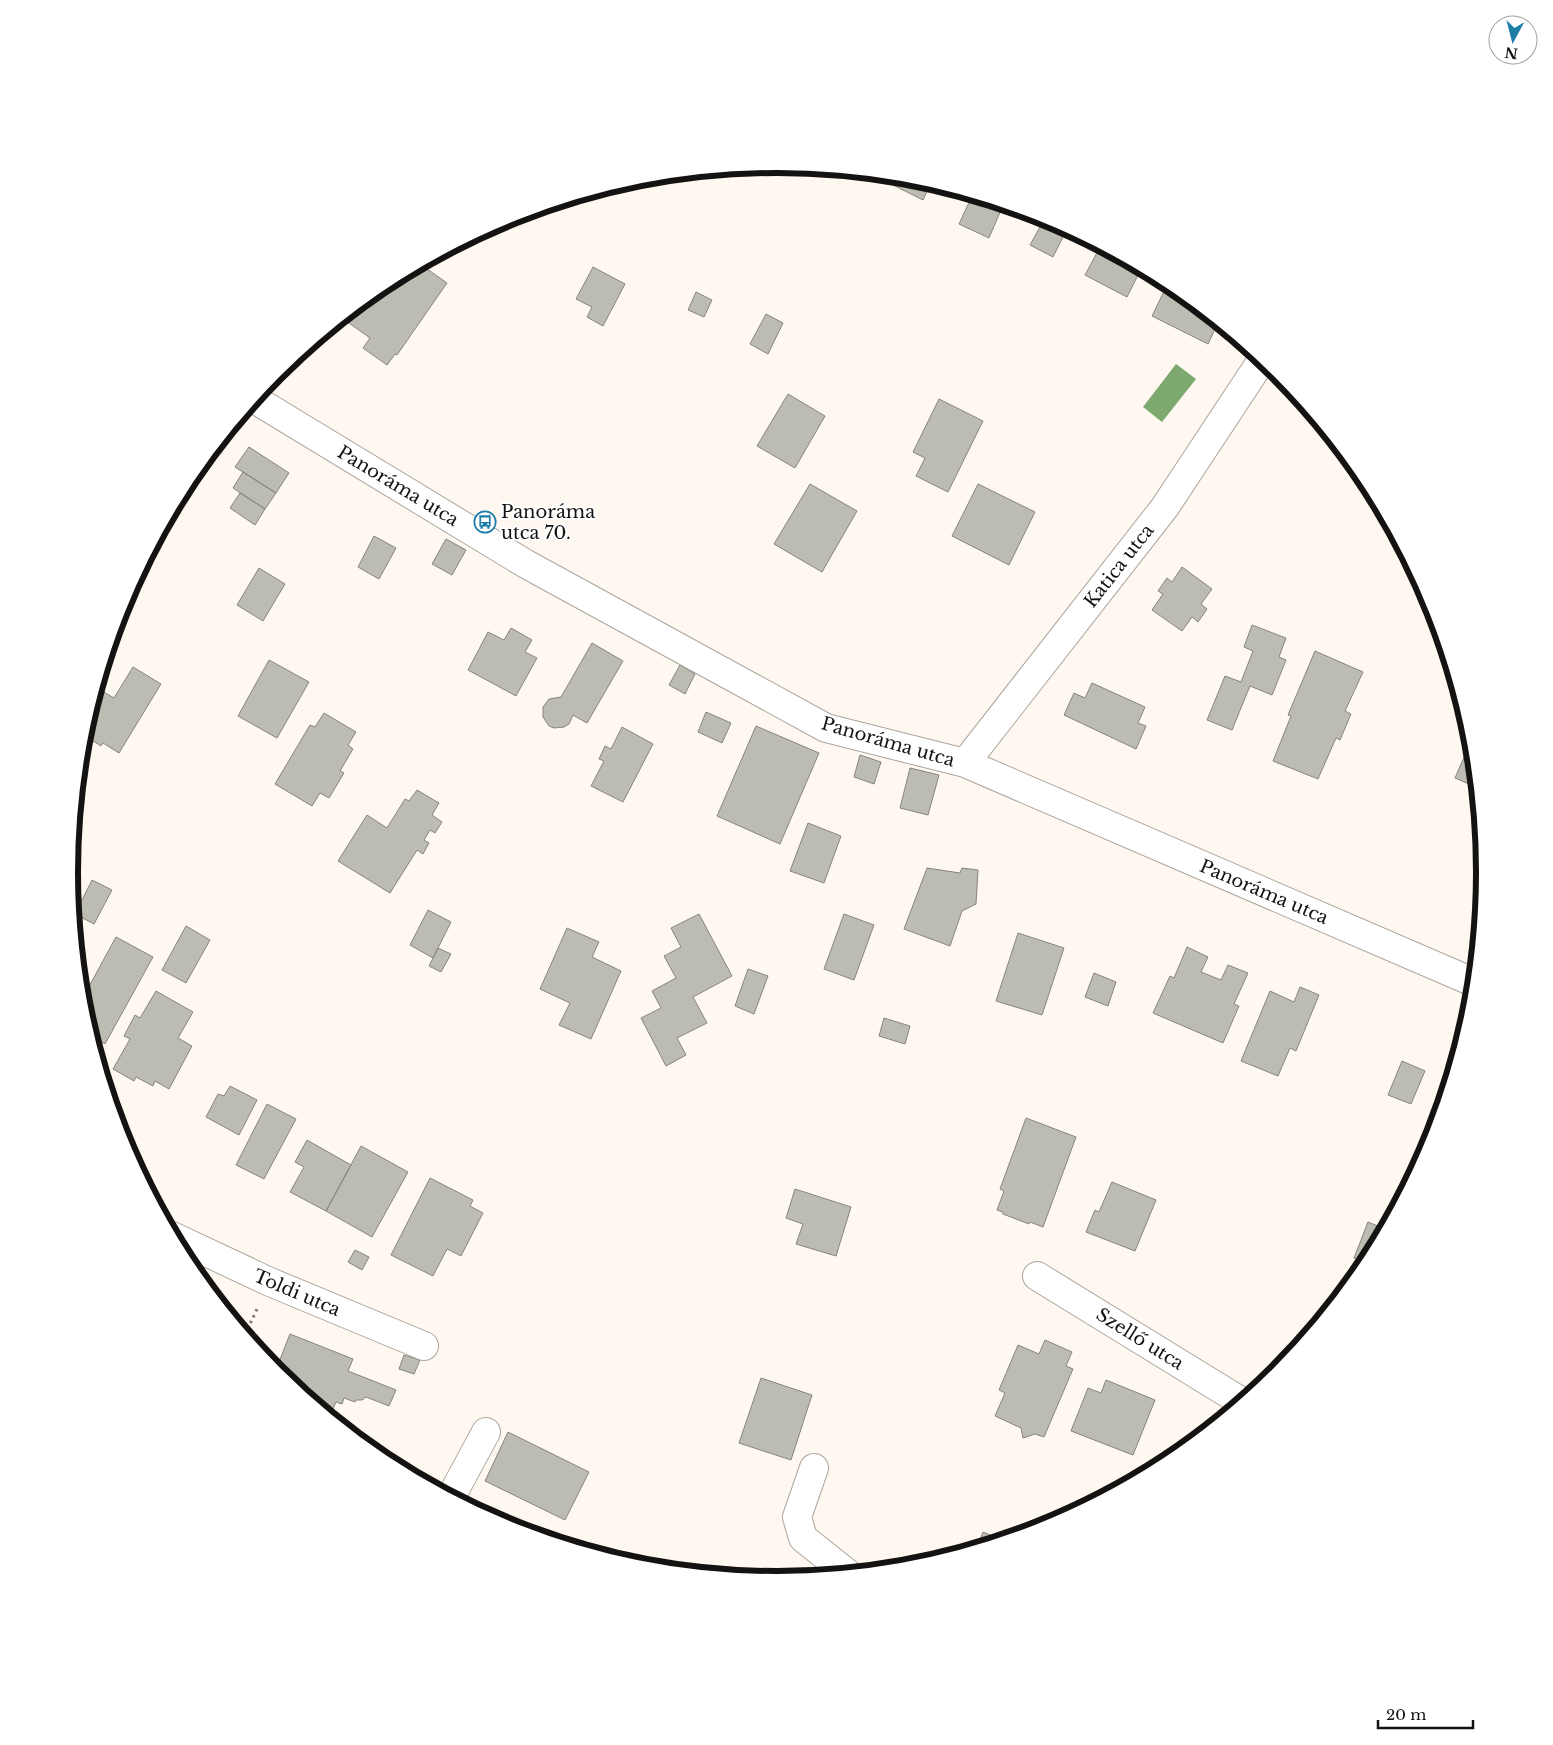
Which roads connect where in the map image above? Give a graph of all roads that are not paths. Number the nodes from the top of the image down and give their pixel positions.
1 (1258, 366) edge
2 (260, 402) edge
3 (965, 763) junction
4 (1467, 980) edge
5 (183, 1241) edge
6 (1037, 1276) dead end
7 (424, 1346) dead end
8 (1236, 1399) edge
9 (486, 1432) dead end
10 (814, 1468) dead end
11 (454, 1492) edge
12 (841, 1568) edge

1 - 3 street, Katica utca
2 - 3 street, Panoráma utca
3 - 4 street, Panoráma utca
5 - 7 street, Toldi utca
6 - 8 street, Szellő utca
9 - 11 street
10 - 12 street

